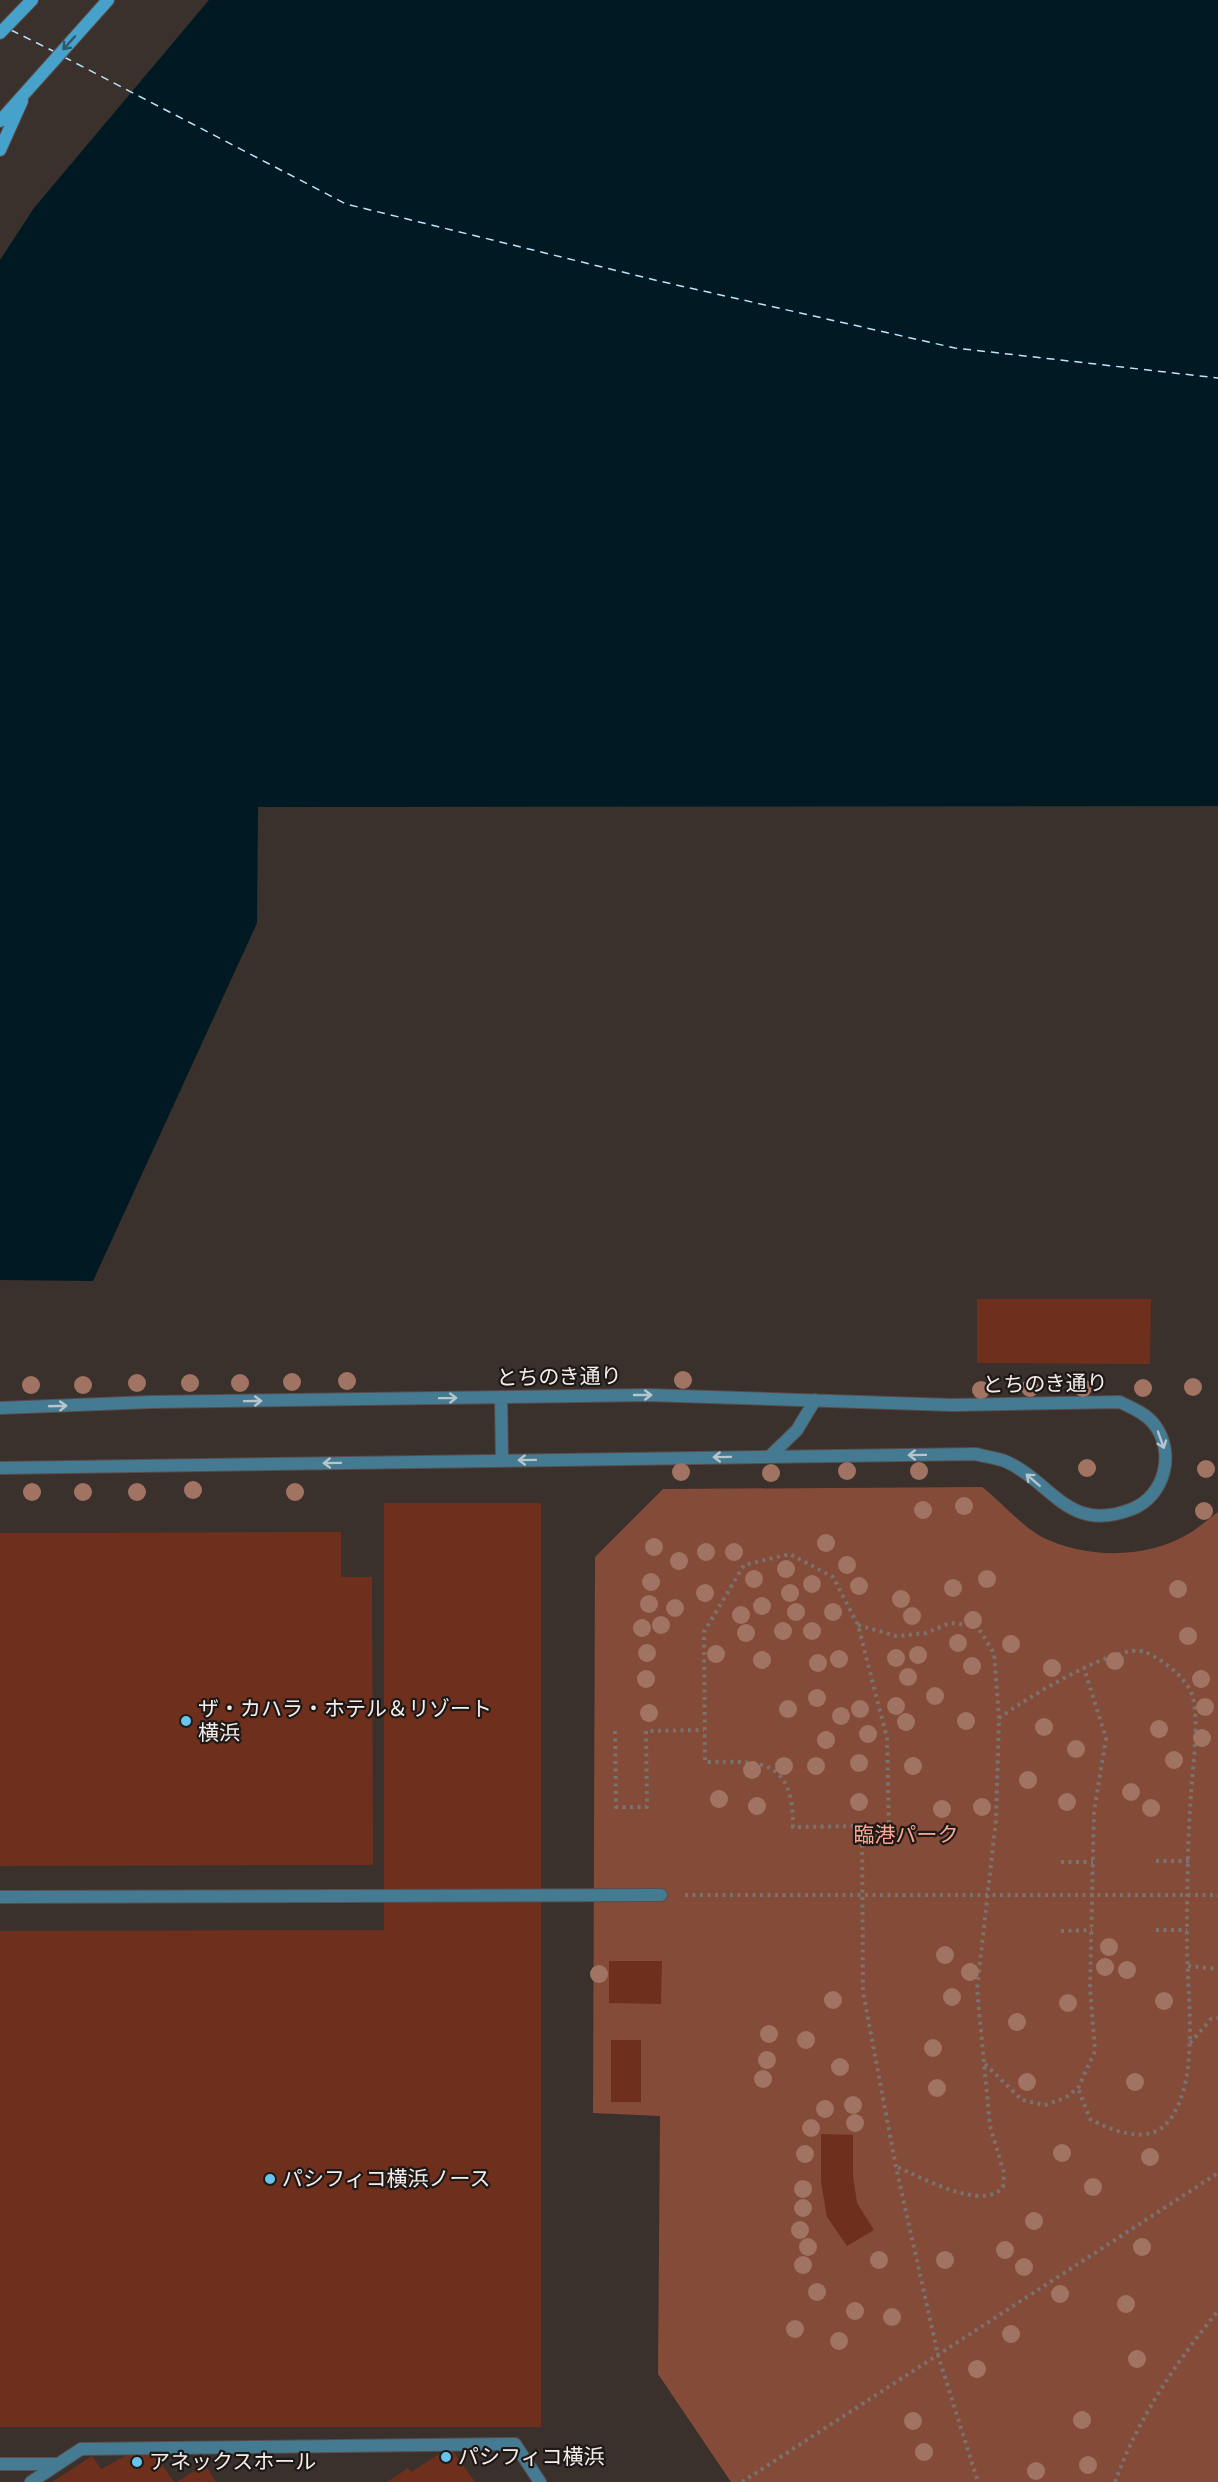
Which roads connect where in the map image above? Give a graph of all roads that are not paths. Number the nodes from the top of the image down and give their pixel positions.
1 (32, 0) edge
2 (108, 0) edge
3 (0, 33) edge
4 (28, 89) junction
5 (0, 121) edge
6 (0, 150) edge
7 (501, 1397) junction
8 (815, 1400) junction
9 (0, 1408) edge
10 (769, 1457) junction
11 (502, 1460) junction
12 (0, 1467) edge
13 (661, 1895) road end
14 (0, 1897) edge
15 (0, 2464) edge
16 (58, 2464) junction
17 (31, 2482) edge
18 (540, 2482) edge

1 - 3 street
2 -> 4 street
4 - 5 street
4 - 6 street
7 -> 8 street, とちのき通り
9 -> 7 street, とちのき通り
7 - 11 street
8 - 10 street
8 -> 10 street, とちのき通り
10 -> 11 street
11 -> 12 street
13 - 14 street
15 - 16 street
16 - 17 street
16 - 18 street

